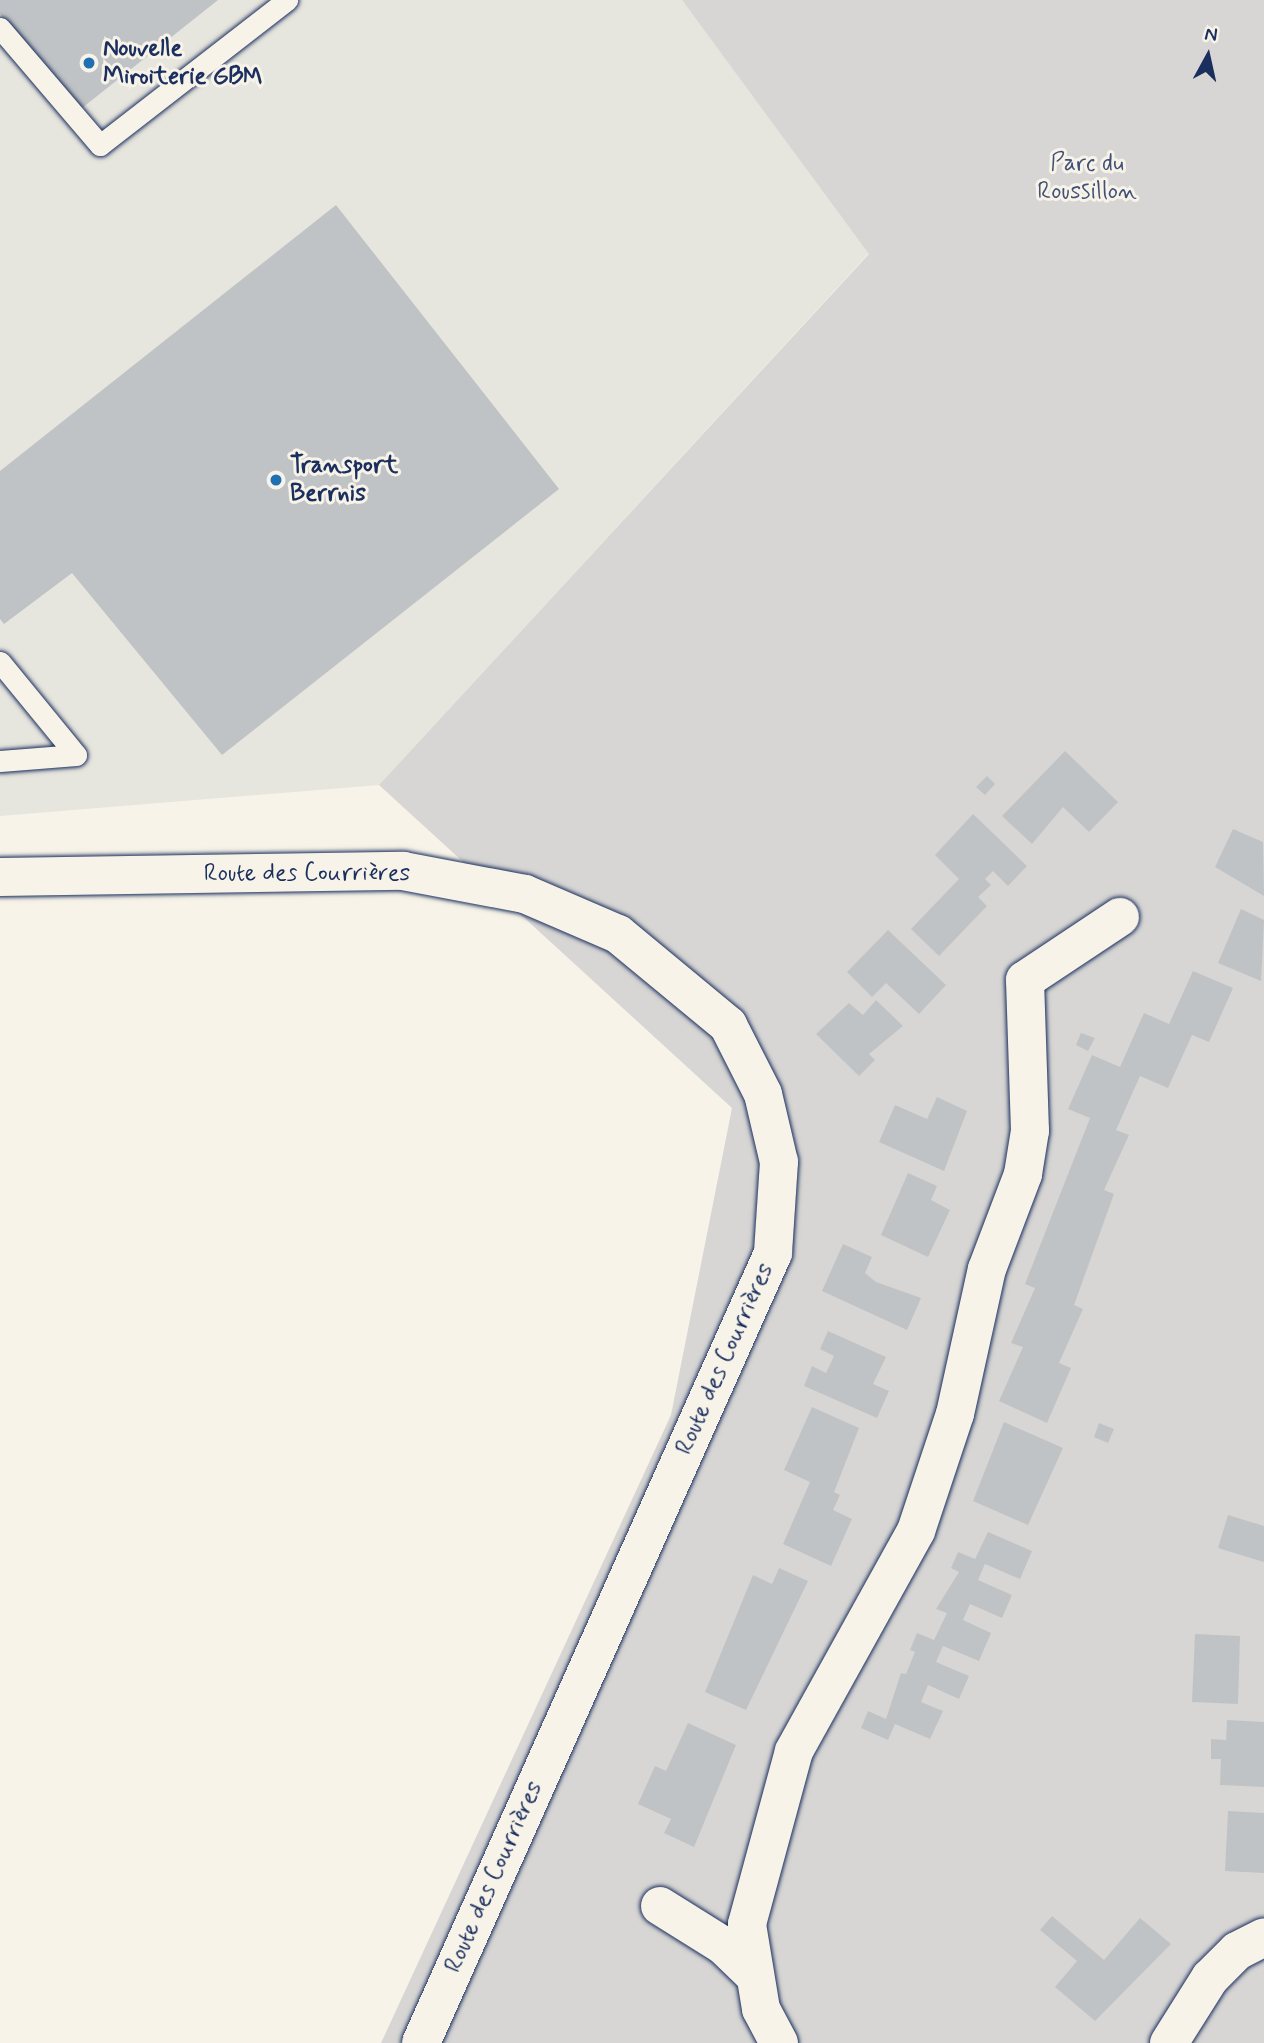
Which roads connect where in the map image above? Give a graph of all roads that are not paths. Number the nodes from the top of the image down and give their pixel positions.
1 (287, 0) edge
2 (0, 28) edge
3 (0, 662) edge
4 (0, 761) edge
5 (0, 877) edge
6 (1121, 916) dead end
7 (660, 1906) dead end
8 (1264, 1937) edge
9 (755, 1976) junction
10 (421, 2043) edge
11 (779, 2043) edge
12 (1169, 2043) edge

1 - 2 lane
3 - 4 lane
5 - 10 main road, Route des Courrières
6 - 9 main road
7 - 9 main road
8 - 12 main road
9 - 11 main road

